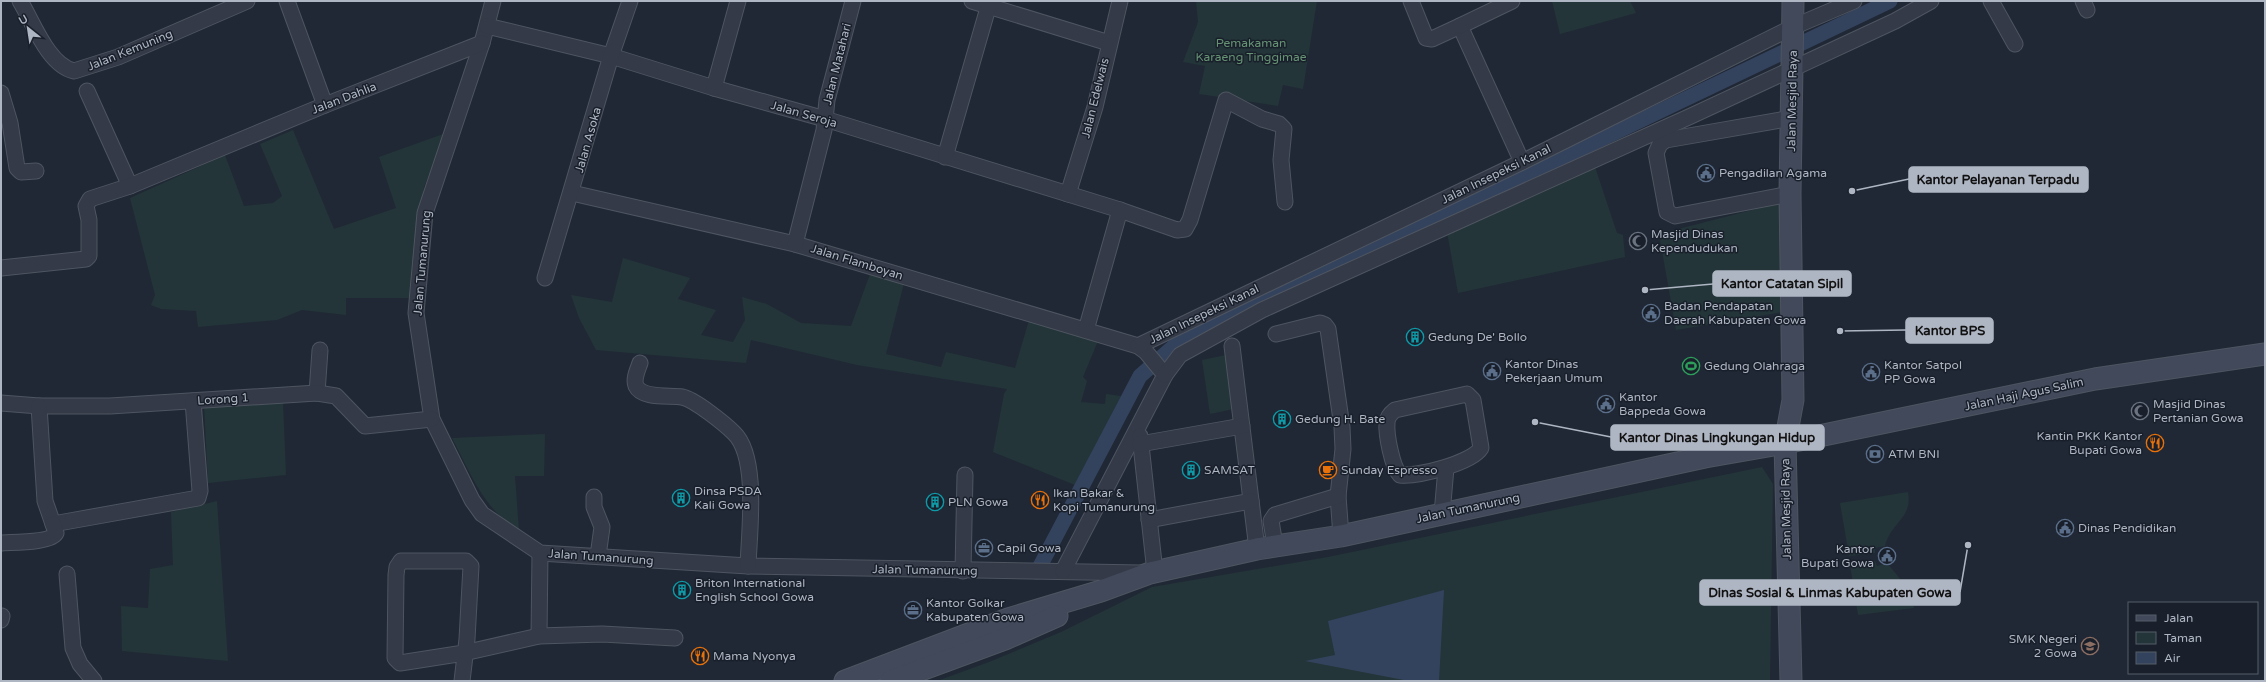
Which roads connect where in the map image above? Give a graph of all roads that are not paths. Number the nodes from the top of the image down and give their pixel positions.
1 (20, 1) edge
2 (247, 1) edge
3 (287, 1) edge
4 (493, 1) edge
5 (630, 1) edge
6 (738, 1) edge
7 (853, 1) edge
8 (972, 1) edge
9 (1120, 1) edge
10 (1411, 1) edge
11 (1512, 1) edge
12 (1793, 1) edge
13 (1854, 1) edge
14 (1931, 1) edge
15 (1991, 1) edge
16 (989, 4) edge
17 (487, 26) junction
18 (1460, 26) junction
19 (1793, 30) junction
20 (482, 43) junction
21 (1109, 43) junction
22 (2015, 44) dead end
23 (611, 56) junction
24 (1793, 67) junction
25 (714, 88) junction
26 (87, 91) dead end
27 (1, 93) edge
28 (324, 105) junction
29 (1792, 118) junction
30 (825, 119) junction
31 (5, 124) edge
32 (945, 157) junction
33 (1522, 162) junction
34 (36, 170) dead end
35 (130, 186) junction
36 (572, 192) junction
37 (1068, 194) junction
38 (1790, 194) junction
39 (1285, 202) dead end
40 (1120, 210) junction
41 (796, 244) junction
42 (1, 268) edge
43 (546, 278) dead end
44 (1086, 330) junction
45 (1276, 334) dead end
46 (1232, 346) dead end
47 (1142, 349) junction
48 (320, 350) dead end
49 (2265, 354) edge
50 (640, 362) dead end
51 (1162, 371) junction
52 (317, 392) junction
53 (193, 401) junction
54 (1, 403) edge
55 (39, 406) junction
56 (432, 419) junction
57 (1242, 426) junction
58 (1785, 443) junction
59 (1446, 468) junction
60 (965, 475) dead end
61 (1338, 496) junction
62 (594, 497) dead end
63 (1251, 501) junction
64 (1442, 514) junction
65 (1149, 520) junction
66 (53, 524) junction
67 (1341, 536) junction
68 (1, 543) edge
69 (1266, 547) junction
70 (540, 553) junction
71 (598, 556) junction
72 (748, 566) junction
73 (963, 571) junction
74 (1063, 571) junction
75 (1153, 573) junction
76 (67, 574) dead end
77 (1101, 591) junction
78 (539, 636) junction
79 (675, 638) dead end
80 (464, 653) junction
81 (94, 681) edge
82 (462, 681) edge
83 (845, 681) edge
84 (891, 681) edge
85 (1791, 681) edge

1 - 2 street, Jalan Kemuning
3 - 28 street
4 - 17 street, Jalan Tumanurung
5 - 23 street, Jalan Asoka
6 - 25 street
7 - 30 street, Jalan Matahari
8 - 16 street
9 - 21 street, Jalan Edelwais
10 - 18 street
11 - 18 street
12 - 19 street, Jalan Mesjid Raya
13 - 19 street, Jalan Insepeksi Kanal
14 - 24 street
15 - 22 street
16 - 21 street
16 - 32 street
17 - 20 street, Jalan Tumanurung
17 - 23 street, Jalan Seroja
18 - 33 street
19 - 24 street, Jalan Mesjid Raya
19 - 33 street, Jalan Insepeksi Kanal
20 - 28 street, Jalan Dahlia
20 - 56 street, Jalan Tumanurung
21 - 37 street, Jalan Edelwais
23 - 25 street, Jalan Seroja
23 - 36 street, Jalan Asoka
24 - 29 street, Jalan Mesjid Raya
24 - 51 street
25 - 30 street, Jalan Seroja
26 - 35 street
27 - 31 street
28 - 35 street, Jalan Dahlia
29 - 38 street, Jalan Mesjid Raya
29 - 38 street
30 - 32 street, Jalan Seroja
30 - 41 street, Jalan Matahari
31 - 34 street
32 - 37 street, Jalan Seroja
33 - 47 street, Jalan Insepeksi Kanal
35 - 42 street, Jalan Dahlia
36 - 41 street, Jalan Flamboyan
36 - 43 street, Jalan Asoka
37 - 40 street, Jalan Seroja
38 - 58 street, Jalan Mesjid Raya
39 - 40 street, Jalan Seroja
40 - 44 street
41 - 44 street, Jalan Flamboyan
44 - 47 street, Jalan Flamboyan
45 - 61 street
46 - 57 street
47 - 51 street
48 - 52 street
49 - 58 street, Jalan Haji Agus Salim
50 - 72 street
51 - 74 street
52 - 53 street, Lorong 1
52 - 56 street, Lorong 1
53 - 55 street, Lorong 1
53 - 66 street
54 - 55 street, Lorong 1
55 - 66 street
56 - 70 street, Jalan Tumanurung
57 - 63 street
57 - 65 street
58 - 64 street, Jalan Tumanurung
58 - 85 street, Jalan Mesjid Raya
59 - 59 street
59 - 64 street
60 - 73 street
61 - 67 street
61 - 69 street
62 - 71 street
63 - 65 street
63 - 69 street
64 - 67 street, Jalan Tumanurung
65 - 75 street
66 - 68 street
67 - 69 street, Jalan Tumanurung
69 - 75 street, Jalan Tumanurung
70 - 71 street, Jalan Tumanurung
70 - 78 street
71 - 72 street, Jalan Tumanurung
72 - 73 street, Jalan Tumanurung
73 - 74 street, Jalan Tumanurung
74 - 75 street, Jalan Tumanurung
75 - 77 street, Jalan Tumanurung
76 - 81 street
77 - 83 street, Jalan Tumanurung
77 - 84 street, Jalan Tumanurung
78 - 79 street
78 - 80 street
80 - 80 street
80 - 82 street

